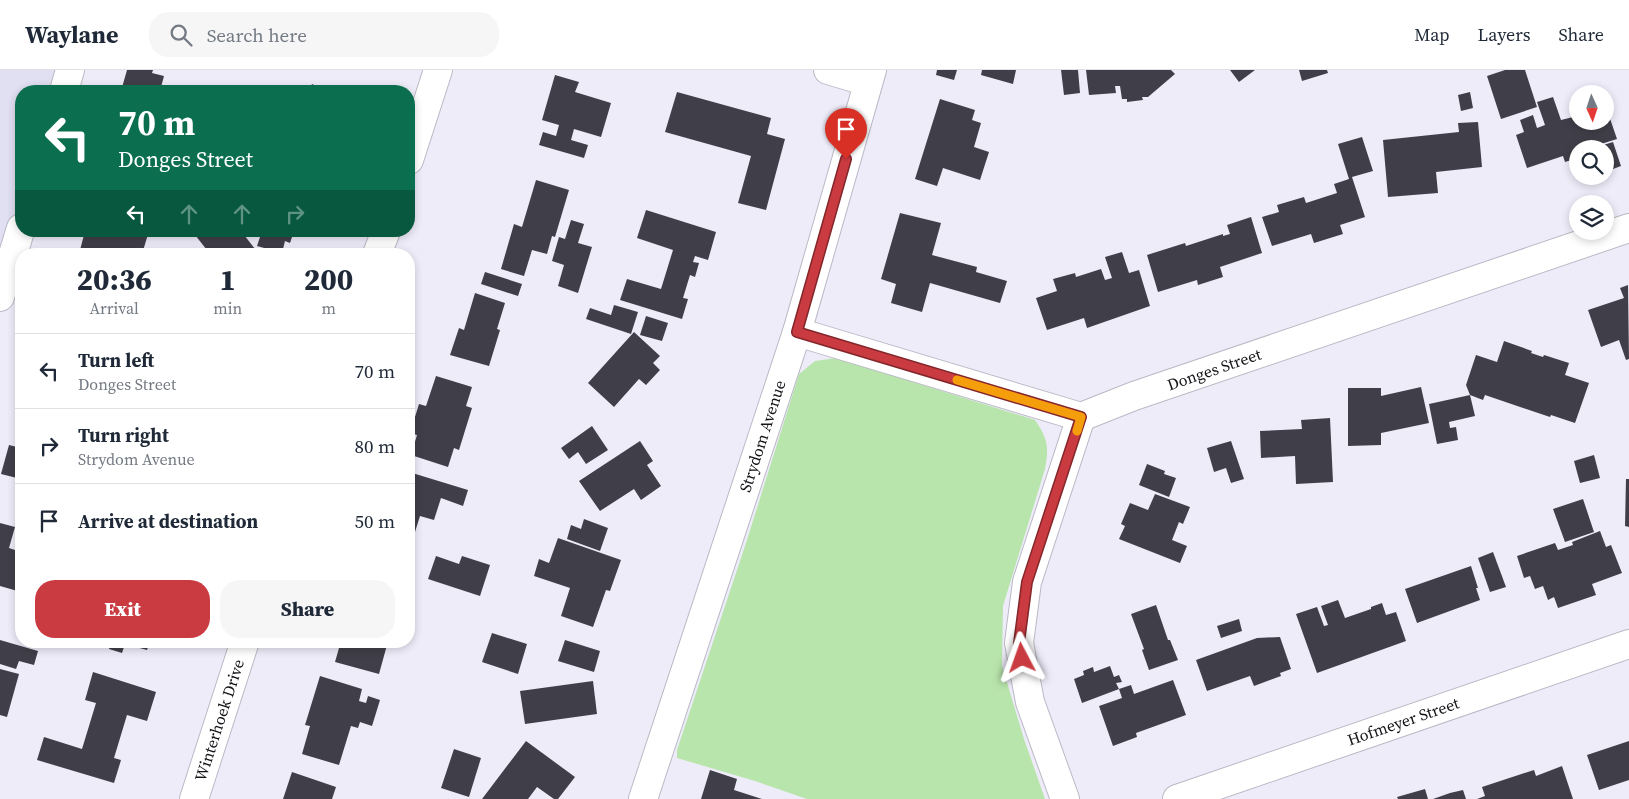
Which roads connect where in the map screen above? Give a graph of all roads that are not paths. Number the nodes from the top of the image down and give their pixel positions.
1 (70, 70) edge
2 (438, 70) edge
3 (828, 70) edge
4 (870, 76) edge
5 (66, 85) edge
6 (415, 141) edge
7 (1629, 228) edge
8 (18, 237) edge
9 (0, 297) edge
10 (797, 332) junction
11 (1081, 417) junction
12 (1629, 644) edge
13 (243, 648) edge
14 (194, 799) edge
15 (643, 799) edge
16 (1065, 799) edge
17 (1177, 799) edge

1 - 5 street
2 - 6 street
3 - 4 street
4 - 10 street, Strydom Avenue
7 - 11 street, Donges Street
8 - 9 street
10 - 11 street
10 - 15 street, Strydom Avenue
11 - 16 street
12 - 17 street, Hofmeyer Street
13 - 14 street, Winterhoek Drive

